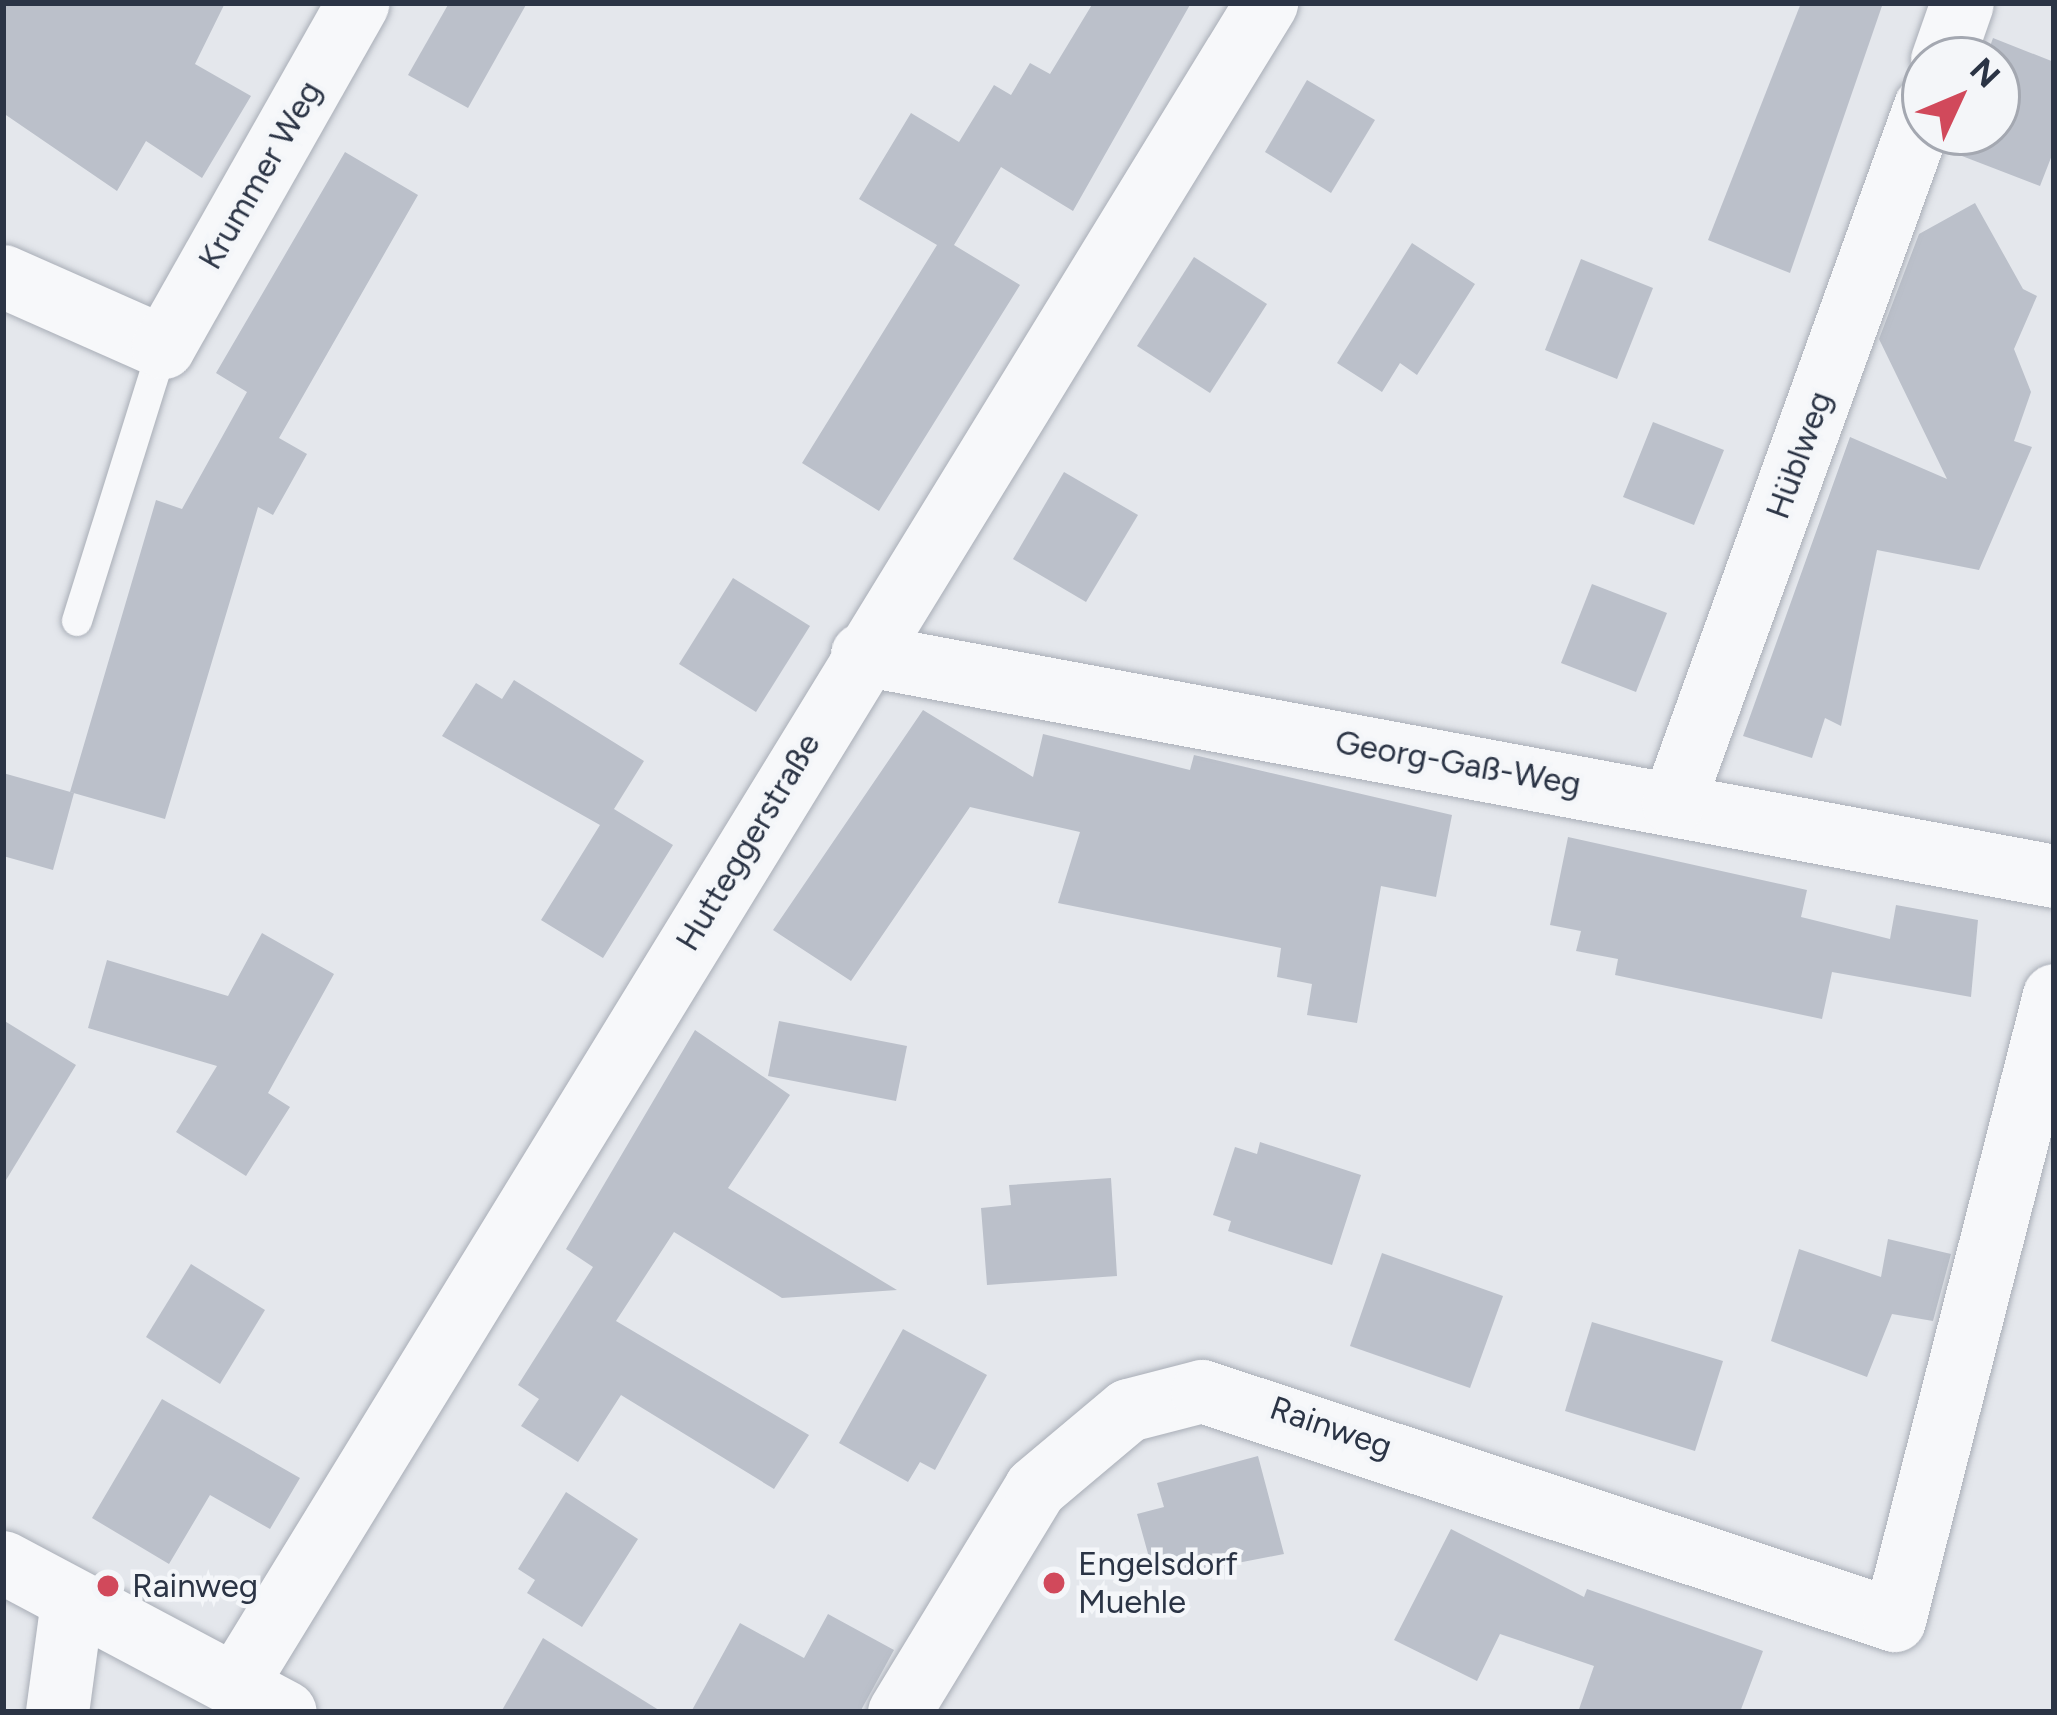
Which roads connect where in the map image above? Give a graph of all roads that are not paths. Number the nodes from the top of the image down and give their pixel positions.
1 (358, 3) edge
2 (1266, 3) edge
3 (1962, 3) edge
4 (1950, 36) edge
5 (1907, 156) edge
6 (3, 275) edge
7 (163, 347) junction
8 (76, 621) dead end
9 (862, 654) junction
10 (1673, 803) junction
11 (2054, 876) edge
12 (2054, 995) edge
13 (3, 1562) edge
14 (72, 1601) junction
15 (260, 1699) edge
16 (56, 1712) edge
17 (899, 1712) edge

1 - 7 street, Krummer Weg
2 - 9 street, Hutteggerstraße
3 - 4 street
5 - 10 street, Hüblweg
6 - 7 street
7 - 8 lane, Krummer Weg
9 - 10 street, Georg-Gaß-Weg
9 - 15 street, Hutteggerstraße
10 - 11 street, Georg-Gaß-Weg
12 - 17 street, Rainweg
13 - 14 street
14 - 15 street
14 - 16 street

